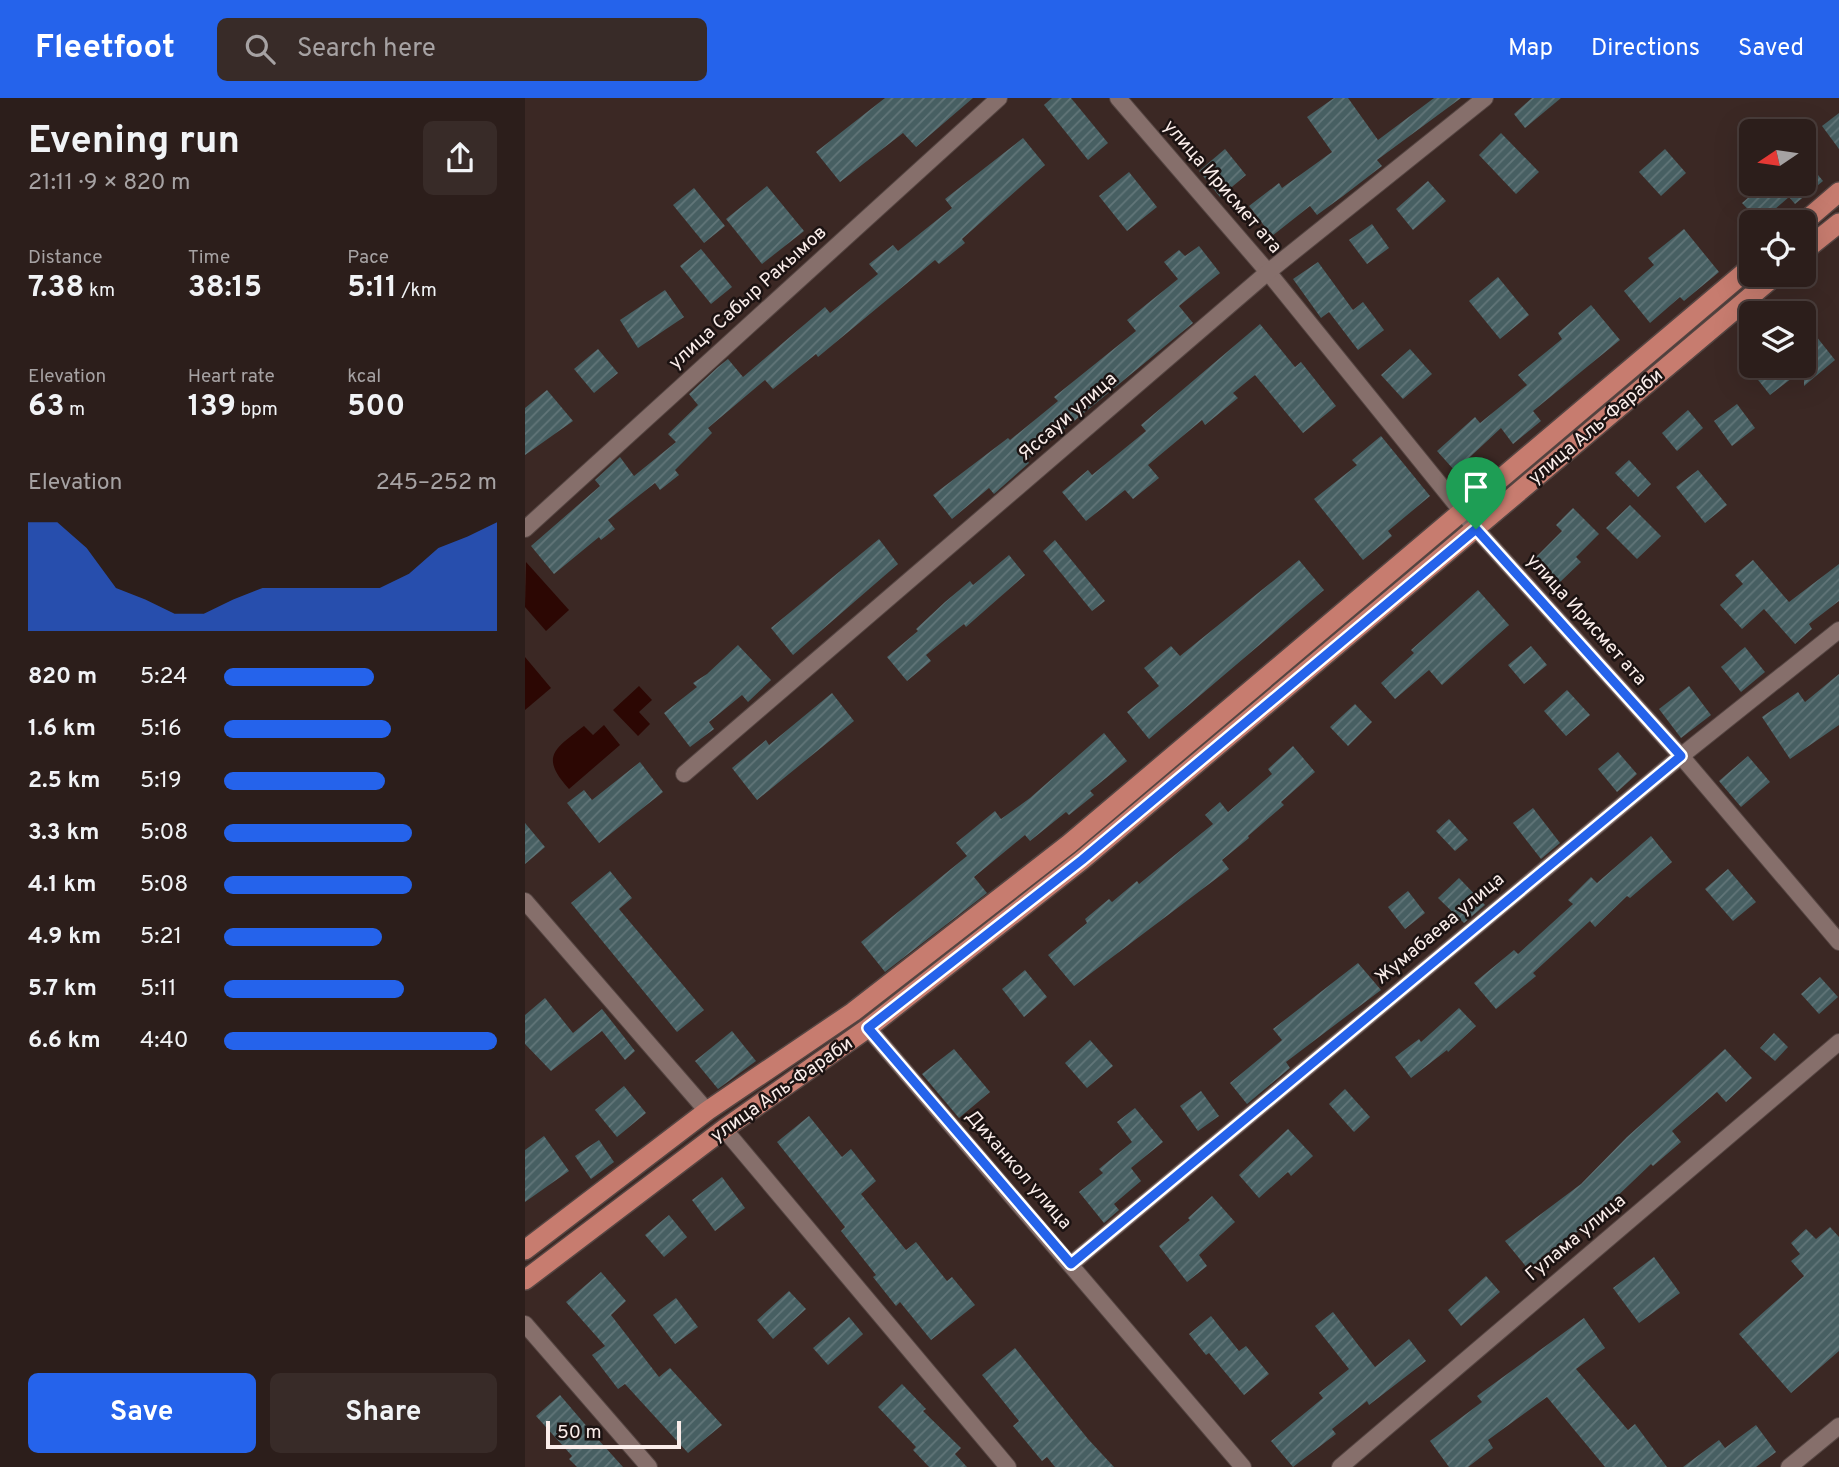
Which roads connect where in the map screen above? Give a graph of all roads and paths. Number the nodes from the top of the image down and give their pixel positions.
1 (999, 98) edge
2 (1118, 98) edge
3 (1485, 98) edge
4 (1839, 192) edge
5 (1816, 212) edge
6 (1839, 223) edge
7 (1816, 241) edge
8 (1268, 272) junction
9 (1739, 277) edge
10 (1762, 287) edge
11 (1462, 512) junction
12 (525, 529) edge
13 (1476, 529) junction
14 (1839, 630) edge
15 (1681, 756) junction
16 (684, 774) dead end
17 (525, 901) edge
18 (1839, 942) edge
19 (868, 1028) junction
20 (1839, 1042) edge
21 (707, 1111) junction
22 (724, 1129) junction
23 (525, 1250) edge
24 (1071, 1264) junction
25 (525, 1280) edge
26 (525, 1324) edge
27 (1839, 1426) edge
28 (649, 1467) edge
29 (1007, 1467) edge
30 (1243, 1467) edge
31 (1340, 1467) edge
32 (1789, 1467) edge

1 - 12 street, улица Сабыр Ракымов
2 - 8 street, улица Ирисмет ата
3 - 8 street, Яссауи улица
4 - 5 main road
6 - 7 main road
8 - 11 street, улица Ирисмет ата
8 - 16 street, Яссауи улица
9 - 11 main road, улица Аль-Фараби
10 - 13 main road, улица Аль-Фараби
11 - 13 street, улица Ирисмет ата
11 - 21 main road, улица Аль-Фараби
13 - 15 street, улица Ирисмет ата
13 - 19 main road, улица Аль-Фараби
14 - 15 street, Жумабаева улица
15 - 18 street, улица Ирисмет ата
15 - 24 street, Жумабаева улица
17 - 21 street
19 - 22 main road, улица Аль-Фараби
19 - 24 street, Диханкол улица
20 - 31 street, Гулама улица
21 - 23 main road, улица Аль-Фараби
22 - 25 main road, улица Аль-Фараби
22 - 29 street
24 - 30 street, Диханкол улица
26 - 28 street
27 - 32 street

